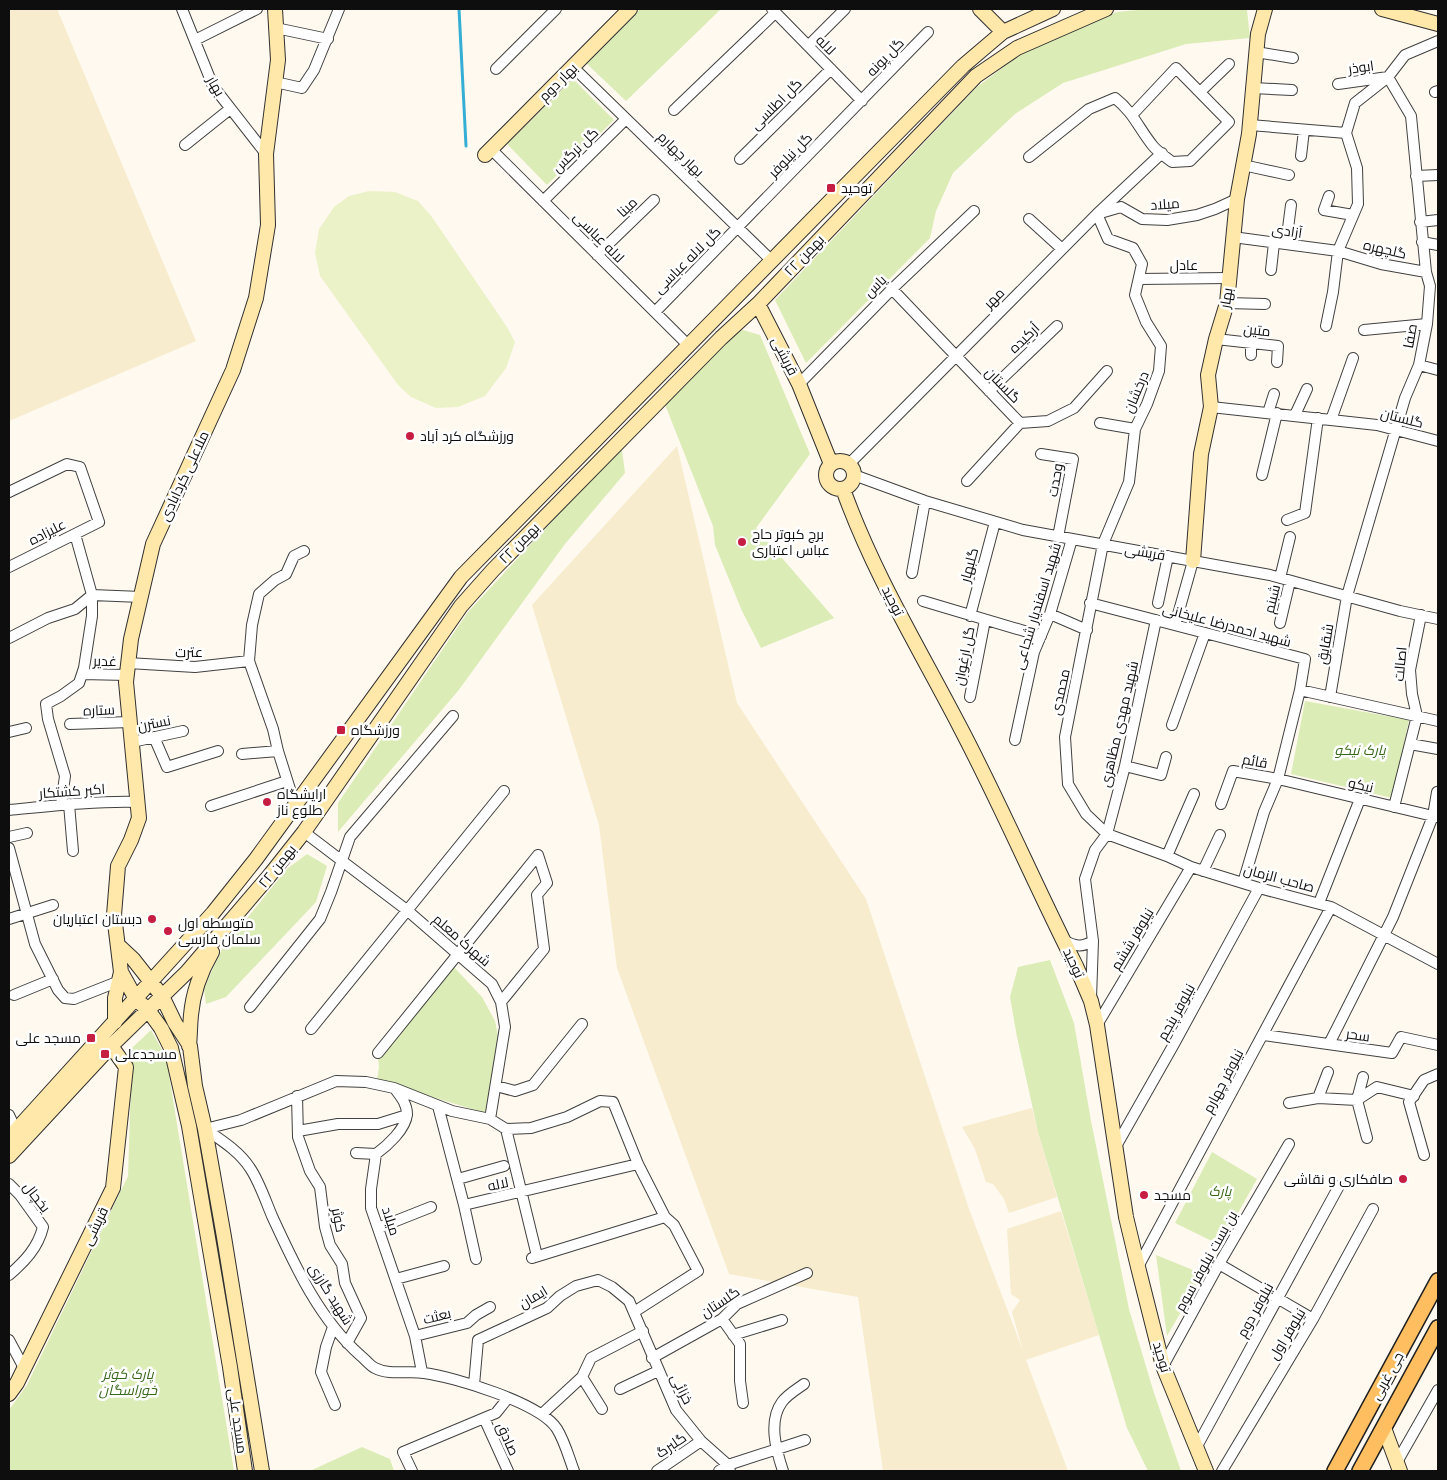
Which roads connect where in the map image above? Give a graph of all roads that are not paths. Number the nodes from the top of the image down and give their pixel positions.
1 (182, 9) edge
2 (257, 9) edge
3 (275, 9) edge
4 (339, 9) edge
5 (556, 9) edge
6 (630, 9) edge
7 (845, 9) edge
8 (1053, 9) edge
9 (1106, 9) edge
10 (1252, 9) edge
11 (1265, 9) edge
12 (1382, 9) edge
13 (982, 10) edge
14 (773, 11) edge
15 (1438, 24) edge
16 (276, 28) junction
17 (928, 32) dead end
18 (1003, 32) junction
19 (1258, 34) junction
20 (328, 39) junction
21 (195, 40) junction
22 (1438, 42) edge
23 (808, 46) junction
24 (1256, 52) junction
25 (1293, 58) dead end
26 (1229, 64) dead end
27 (573, 67) junction
28 (496, 69) dead end
29 (831, 69) junction
30 (1388, 77) junction
31 (275, 82) junction
32 (1338, 84) dead end
33 (1253, 88) junction
34 (1292, 90) dead end
35 (1200, 92) junction
36 (862, 101) junction
37 (230, 109) junction
38 (674, 110) dead end
39 (1132, 115) junction
40 (626, 119) junction
41 (1250, 125) junction
42 (1304, 130) junction
43 (1346, 133) junction
44 (185, 144) dead end
45 (488, 152) joint
46 (1162, 153) junction
47 (266, 154) junction
48 (1301, 156) dead end
49 (1029, 157) dead end
50 (740, 159) dead end
51 (1243, 165) junction
52 (1289, 175) dead end
53 (1438, 175) edge
54 (1416, 176) junction
55 (1329, 196) dead end
56 (1237, 199) junction
57 (654, 200) dead end
58 (543, 201) junction
59 (1291, 206) dead end
60 (974, 211) dead end
61 (1097, 214) junction
62 (1354, 215) junction
63 (1029, 219) dead end
64 (1438, 220) edge
65 (1420, 222) junction
66 (738, 228) junction
67 (1233, 237) junction
68 (1422, 242) junction
69 (1274, 243) junction
70 (1286, 244) junction
71 (1438, 245) edge
72 (1062, 250) junction
73 (1338, 251) junction
74 (597, 254) junction
75 (771, 260) junction
76 (1271, 270) dead end
77 (1426, 272) junction
78 (1229, 278) junction
79 (1139, 279) junction
80 (1434, 287) edge
81 (892, 289) junction
82 (758, 304) junction
83 (1227, 304) junction
84 (1265, 304) dead end
85 (655, 312) junction
86 (1426, 324) junction
87 (1057, 326) dead end
88 (1326, 326) dead end
89 (1364, 330) dead end
90 (1216, 339) junction
91 (1251, 343) junction
92 (688, 345) junction
93 (1251, 355) dead end
94 (956, 356) junction
95 (1353, 358) dead end
96 (1278, 362) dead end
97 (1419, 365) junction
98 (1438, 370) edge
99 (1106, 371) dead end
100 (799, 384) junction
101 (1307, 389) dead end
102 (989, 391) junction
103 (1274, 394) dead end
104 (1210, 407) junction
105 (1272, 413) junction
106 (1295, 415) junction
107 (1318, 418) junction
108 (1331, 420) junction
109 (1020, 423) junction
110 (1100, 423) dead end
111 (1134, 429) junction
112 (1396, 430) junction
113 (1438, 441) edge
114 (1041, 454) dead end
115 (831, 464) junction
116 (852, 470) junction
117 (1262, 475) dead end
118 (967, 481) dead end
119 (844, 489) junction
120 (9, 492) edge
121 (925, 501) junction
122 (1287, 520) dead end
123 (995, 522) junction
124 (75, 534) junction
125 (1058, 537) junction
126 (1290, 538) dead end
127 (1072, 539) junction
128 (1103, 544) junction
129 (304, 551) dead end
130 (1168, 556) junction
131 (1193, 561) junction
132 (9, 567) edge
133 (912, 573) dead end
134 (1280, 578) junction
135 (1290, 581) junction
136 (454, 586) junction
137 (92, 595) junction
138 (1347, 596) junction
139 (141, 597) junction
140 (468, 598) junction
141 (923, 601) dead end
142 (1090, 603) junction
143 (1158, 603) dead end
144 (1050, 614) junction
145 (1421, 615) junction
146 (1437, 615) edge
147 (970, 616) junction
148 (985, 620) junction
149 (1156, 620) junction
150 (1280, 624) dead end
151 (1175, 625) junction
152 (1087, 630) junction
153 (1205, 633) junction
154 (1041, 636) junction
155 (9, 638) edge
156 (250, 661) junction
157 (128, 669) junction
158 (82, 674) junction
159 (1300, 690) junction
160 (970, 697) dead end
161 (1330, 697) junction
162 (453, 716) dead end
163 (1417, 716) junction
164 (1438, 721) edge
165 (130, 722) junction
166 (70, 724) dead end
167 (1172, 725) dead end
168 (26, 728) dead end
169 (9, 732) edge
170 (183, 732) dead end
171 (154, 737) junction
172 (1016, 740) dead end
173 (132, 742) junction
174 (1410, 744) junction
175 (1438, 748) edge
176 (218, 750) dead end
177 (278, 751) junction
178 (242, 754) dead end
179 (1166, 757) dead end
180 (1125, 766) junction
181 (1278, 779) junction
182 (287, 781) junction
183 (504, 791) dead end
184 (1437, 792) edge
185 (1194, 794) dead end
186 (1360, 799) junction
187 (137, 802) junction
188 (65, 804) junction
189 (1221, 804) dead end
190 (295, 805) junction
191 (210, 806) dead end
192 (1394, 807) junction
193 (9, 810) edge
194 (1436, 817) edge
195 (304, 832) junction
196 (27, 833) dead end
197 (1107, 834) junction
198 (1220, 835) dead end
199 (9, 837) edge
200 (9, 848) edge
201 (73, 851) dead end
202 (1167, 856) junction
203 (341, 860) junction
204 (1191, 867) junction
205 (1203, 871) junction
206 (1243, 883) junction
207 (1259, 888) junction
208 (1319, 903) junction
209 (53, 905) dead end
210 (1331, 907) junction
211 (408, 911) junction
212 (28, 914) junction
213 (9, 919) edge
214 (226, 927) junction
215 (1385, 934) junction
216 (1063, 940) junction
217 (1093, 941) junction
218 (118, 945) junction
219 (457, 954) junction
220 (1437, 961) edge
221 (119, 977) junction
222 (52, 980) junction
223 (150, 982) junction
224 (14, 995) dead end
225 (162, 996) junction
226 (136, 999) junction
227 (501, 1002) junction
228 (1091, 1002) junction
229 (250, 1007) dead end
230 (148, 1010) junction
231 (115, 1022) junction
232 (582, 1024) dead end
233 (1097, 1025) junction
234 (161, 1028) junction
235 (311, 1029) dead end
236 (1264, 1035) junction
237 (114, 1042) junction
238 (1329, 1044) junction
239 (1438, 1045) edge
240 (190, 1046) junction
241 (378, 1052) dead end
242 (172, 1054) junction
243 (1328, 1072) dead end
244 (1438, 1074) edge
245 (1363, 1077) dead end
246 (496, 1086) junction
247 (394, 1088) junction
248 (297, 1096) junction
249 (1414, 1096) junction
250 (1318, 1098) junction
251 (1357, 1100) junction
252 (1289, 1103) dead end
253 (438, 1106) junction
254 (9, 1115) edge
255 (407, 1115) junction
256 (490, 1119) junction
257 (506, 1129) junction
258 (204, 1130) junction
259 (298, 1131) junction
260 (12, 1134) edge
261 (1367, 1138) dead end
262 (1290, 1144) dead end
263 (1115, 1148) junction
264 (356, 1153) dead end
265 (376, 1154) junction
266 (1424, 1155) dead end
267 (9, 1156) edge
268 (638, 1164) junction
269 (504, 1166) dead end
270 (458, 1179) junction
271 (9, 1184) edge
272 (1339, 1186) dead end
273 (521, 1193) junction
274 (464, 1205) junction
275 (431, 1207) dead end
276 (1373, 1209) dead end
277 (665, 1217) junction
278 (378, 1228) junction
279 (476, 1259) dead end
280 (1219, 1264) junction
281 (444, 1266) dead end
282 (1138, 1267) junction
283 (806, 1273) dead end
284 (9, 1275) edge
285 (396, 1279) junction
286 (1438, 1282) edge
287 (1278, 1298) junction
288 (490, 1307) dead end
289 (634, 1312) junction
290 (722, 1319) junction
291 (1313, 1319) junction
292 (782, 1320) dead end
293 (333, 1328) junction
294 (1438, 1328) edge
295 (643, 1331) junction
296 (734, 1335) junction
297 (416, 1336) junction
298 (9, 1340) edge
299 (347, 1343) junction
300 (652, 1358) junction
301 (245, 1363) junction
302 (1164, 1366) junction
303 (230, 1367) junction
304 (24, 1368) junction
305 (658, 1371) junction
306 (422, 1372) junction
307 (582, 1377) junction
308 (804, 1384) dead end
309 (474, 1385) junction
310 (620, 1389) dead end
311 (1438, 1390) edge
312 (9, 1394) edge
313 (508, 1398) junction
314 (743, 1402) dead end
315 (335, 1405) dead end
316 (602, 1408) dead end
317 (542, 1414) junction
318 (484, 1418) junction
319 (1384, 1428) junction
320 (805, 1440) dead end
321 (701, 1441) junction
322 (1196, 1448) junction
323 (776, 1449) junction
324 (1399, 1467) edge
325 (729, 1468) edge
326 (245, 1471) edge
327 (262, 1471) edge
328 (412, 1471) edge
329 (508, 1471) edge
330 (574, 1471) edge
331 (657, 1471) edge
332 (719, 1471) edge
333 (783, 1471) edge
334 (1206, 1471) edge
335 (1222, 1471) edge
336 (1335, 1471) edge
337 (1360, 1471) edge

1 - 21 street, بهار
2 - 21 street
3 - 16 main road, ملاعلی کردابادی
4 - 20 street
5 - 28 street
6 - 27 main road, بهار دوم
7 - 23 street
8 - 18 main road, ۲۲ بهمن
9 - 82 main road, ۲۲ بهمن
10 - 19 main road
11 - 19 main road
12 - 15 main road
13 - 18 main road
14 - 23 street, لاله
14 - 38 street
16 - 20 street
16 - 31 main road, ملاعلی کردابادی
17 - 36 street, گل پونه
18 - 75 main road, ۲۲ بهمن
19 - 24 main road, بهار
20 - 31 street
21 - 37 street, بهار
22 - 30 street
23 - 29 street, لاله
24 - 25 street
24 - 33 main road, بهار
26 - 35 street
27 - 40 street, بهار چهارم
27 - 45 main road, بهار دوم
29 - 36 street, لاله
29 - 50 street, گل اطلسی
30 - 32 street, ابوذر
30 - 43 street
30 - 54 street, صفا
31 - 47 main road, ملاعلی کردابادی
33 - 34 street
33 - 41 main road, بهار
35 - 39 street
35 - 46 street
36 - 66 street, گل نیلوفر
37 - 44 street
37 - 47 street, بهار
39 - 46 street
39 - 49 street
40 - 58 street, گل نرگس
40 - 66 street, بهار چهارم
41 - 42 street
41 - 51 main road, بهار
42 - 43 street
42 - 48 street
43 - 62 street
45 - 58 street, لاله عباسی
46 - 61 street, مهر
47 - 139 main road, ملاعلی کردابادی
51 - 52 street
51 - 56 main road, بهار
53 - 54 street
54 - 65 street, صفا
55 - 62 street
56 - 61 street, میلاد
56 - 67 main road, بهار
57 - 74 street, مینا
58 - 74 street, لاله عباسی
59 - 70 street
60 - 81 street, یاس
61 - 72 street, مهر
61 - 79 street, درخشان
62 - 73 street
63 - 72 street
64 - 65 street
65 - 68 street, صفا
66 - 75 street, بهار چهارم
66 - 85 street, گل لاله عباسی
67 - 69 street, آزادی
67 - 78 main road, بهار
68 - 71 street
68 - 77 street, صفا
69 - 70 street, آزادی
69 - 76 street
70 - 73 street, آزادی
72 - 94 street, مهر
73 - 77 street, گلچهره
73 - 88 street
74 - 85 street, لاله عباسی
75 - 92 main road, ۲۲ بهمن
77 - 80 street, صفا
78 - 79 street, عادل
78 - 83 main road, بهار
79 - 111 street, درخشان
80 - 86 street, صفا
81 - 94 street, گلستان
81 - 100 street, یاس
82 - 100 main road, قریشی
82 - 140 main road, ۲۲ بهمن
83 - 84 street
83 - 90 main road, بهار
85 - 92 street, لاله عباسی
86 - 89 street
86 - 97 street, صفا
87 - 102 street, اُرکیده
90 - 91 street, متین
90 - 104 main road, بهار
91 - 93 street
91 - 96 street, متین
92 - 136 main road, ۲۲ بهمن
94 - 102 street, گلستان
94 - 116 street, مهر
95 - 108 street
97 - 98 street
97 - 112 street, صفا
99 - 109 street, گلستان
100 - 115 main road, قریشی
101 - 106 street
102 - 109 street, گلستان
103 - 105 street
104 - 105 street, گلستان
104 - 131 main road, بهار
105 - 106 street, گلستان
105 - 117 street
106 - 107 street, گلستان
107 - 108 street, گلستان
107 - 122 street
108 - 112 street, گلستان
109 - 118 street
110 - 111 street
111 - 128 street, درخشان
112 - 113 street, گلستان
112 - 138 street, صفا
114 - 125 street, وحدت
115 - 116 main road
115 - 119 main road
116 - 119 main road
116 - 121 street, قریشی
119 - 216 main road, توحید
120 - 124 street, علیزاده
121 - 123 street, قریشی
121 - 133 street
123 - 125 street, قریشی
123 - 147 street, گلبهار
124 - 132 street, علیزاده
124 - 137 street
125 - 127 street, قریشی
126 - 134 street
127 - 128 street, قریشی
127 - 144 street, شهید اسفندیار شجاعی
128 - 130 street, قریشی
128 - 142 street, محمدی
129 - 156 street
130 - 131 street, قریشی
130 - 143 street
131 - 134 street, قریشی
131 - 151 street
134 - 135 street, قریشی
135 - 138 street, قریشی
135 - 150 street, شبنم
136 - 140 main road
136 - 190 main road, ۲۲ بهمن
137 - 139 street
137 - 155 street
137 - 158 street
138 - 145 street, قریشی
138 - 161 street, شقایق
139 - 157 main road, ملاعلی کردابادی
140 - 195 main road, ۲۲ بهمن
141 - 147 street
142 - 149 street, شهید احمدرضا علیخانی
142 - 152 street, محمدی
144 - 152 street
144 - 154 street, شهید اسفندیار شجاعی
145 - 146 street, قریشی
145 - 163 street, اصالت
147 - 148 street
148 - 154 street
148 - 160 street, گل ارغوان
149 - 151 street, شهید احمدرضا علیخانی
149 - 180 street, شهید مهدی مظاهری
151 - 153 street, شهید احمدرضا علیخانی
152 - 197 street, محمدی
153 - 159 street, شهید احمدرضا علیخانی
153 - 167 street
154 - 172 street, شهید اسفندیار شجاعی
156 - 157 street, عترت
156 - 177 street
157 - 158 street, غدیر
157 - 165 main road, ملاعلی کردابادی
158 - 188 street
159 - 161 street
159 - 181 street, شهید احمدرضا علیخانی
161 - 163 street
162 - 203 street
163 - 164 street
163 - 174 street
165 - 166 street, ستاره
165 - 173 main road, ملاعلی کردابادی
168 - 169 street
170 - 171 street, نسترن
171 - 173 street, نسترن
171 - 176 street
173 - 187 main road, ملاعلی کردابادی
174 - 175 street
174 - 192 street
177 - 178 street
177 - 182 street
179 - 180 street
180 - 197 street, شهید مهدی مظاهری
181 - 186 street, نیکو
181 - 189 street, قائم
181 - 206 street, شهید احمدرضا علیخانی
182 - 190 street
182 - 191 street
183 - 211 street
184 - 194 street
185 - 202 street
186 - 192 street, نیکو
186 - 208 street
187 - 188 street, اکبر کشتکار
187 - 218 main road, ملاعلی کردابادی
188 - 193 street, اکبر کشتکار
188 - 201 street
190 - 223 main road, ۲۲ بهمن
192 - 194 street, نیکو
194 - 215 street
195 - 203 street, شهرک معلم
195 - 214 main road, ۲۲ بهمن
196 - 199 street
197 - 202 street, صاحب الزمان
197 - 217 street, شهید مهدی مظاهری
198 - 205 street
200 - 212 street
202 - 204 street, صاحب الزمان
203 - 211 street, شهرک معلم
203 - 229 street
204 - 205 street, صاحب الزمان
204 - 233 street, نیلوفر ششم
205 - 206 street, صاحب الزمان
206 - 207 street, صاحب الزمان
207 - 208 street, صاحب الزمان
207 - 263 street, نیلوفر پنجم
208 - 210 street, صاحب الزمان
209 - 212 street
210 - 215 street, صاحب الزمان
210 - 236 street, نیلوفر چهارم
211 - 219 street, شهرک معلم
211 - 235 street
212 - 213 street
212 - 222 street
214 - 225 main road, ۲۲ بهمن
214 - 240 main road, مسجد علی
215 - 220 street, صاحب الزمان
215 - 238 street
216 - 217 street
216 - 228 main road, توحید
217 - 228 street, شهید مهدی مظاهری
218 - 221 main road, ملاعلی کردابادی
218 - 223 main road
219 - 227 street, شهرک معلم
219 - 227 street
219 - 241 street
221 - 222 street
221 - 226 main road, مسجد علی
221 - 231 main road
222 - 224 street
223 - 225 main road
223 - 226 main road, ۲۲ بهمن
225 - 230 main road, ۲۲ بهمن
225 - 240 main road
226 - 230 main road, مسجد علی
226 - 231 main road, ۲۲ بهمن
227 - 246 street, شهرک معلم
228 - 233 main road, توحید
230 - 234 main road, مسجد علی
230 - 237 main road, ۲۲ بهمن
231 - 260 main road, ۲۲ بهمن
232 - 246 street
233 - 263 main road, توحید
234 - 237 main road
234 - 242 main road, مسجد علی
236 - 238 street, سحر
236 - 282 street, نیلوفر چهارم
237 - 267 main road, ۲۲ بهمن
237 - 304 main road, قریشی
238 - 239 street, سحر
240 - 242 main road
240 - 258 main road, مسجد علی
242 - 303 main road, مسجد علی
243 - 250 street
244 - 249 street
245 - 251 street
246 - 256 street, شهرک معلم
247 - 248 street
247 - 253 street
247 - 255 street
248 - 258 street
248 - 259 street, کوثر
249 - 251 street
249 - 266 street
250 - 251 street
250 - 252 street
251 - 261 street
253 - 256 street
253 - 270 street
254 - 260 street
255 - 259 street
255 - 265 street
256 - 257 street
257 - 268 street
257 - 273 street
258 - 293 street, شهید گارزی
258 - 301 main road, مسجد علی
259 - 299 street, کوثر
262 - 280 street, بن بست نیلوفر سوم
263 - 282 main road, توحید
264 - 265 street
265 - 278 street, میلاد
268 - 273 street, لاله
268 - 277 street
269 - 270 street
270 - 274 street
271 - 284 street, یخچال
272 - 287 street, نیلوفر دوم
273 - 274 street, لاله
273 - 277 street
274 - 279 street
275 - 278 street
276 - 291 street, نیلوفر اول
277 - 289 street
278 - 285 street, میلاد
280 - 287 street
280 - 302 street, بن بست نیلوفر سوم
281 - 285 street
282 - 302 main road, توحید
283 - 290 street, گلستان
285 - 297 street, میلاد
286 - 336 main road, جی غربی
287 - 291 street
287 - 322 street, نیلوفر دوم
288 - 297 street, بعثت
289 - 295 street, خزائی
289 - 309 street, ایمان
290 - 296 street
290 - 300 street, گلستان
291 - 335 street, نیلوفر اول
292 - 296 street
293 - 299 street, شهید گارزی
293 - 315 street
294 - 319 main road, جی غربی
295 - 300 street, خزائی
295 - 307 street
296 - 314 street
297 - 306 street, میلاد
298 - 304 street
299 - 306 street, شهید گارزی
300 - 305 street, خزائی
301 - 303 main road
301 - 327 main road, مسجد علی
302 - 322 main road, توحید
303 - 326 main road, مسجد علی
304 - 312 main road, قریشی
305 - 310 street
305 - 321 street, خزائی
306 - 309 street, شهید گارزی
307 - 316 street
307 - 317 street
308 - 323 street
309 - 313 street, شهید گارزی
311 - 324 street
313 - 317 street, شهید گارزی
313 - 318 street
317 - 330 street, شهید گارزی
318 - 328 street
318 - 329 street, صادق
319 - 324 main road
319 - 337 main road, جی غربی
320 - 323 street
321 - 325 street, خزائی
321 - 331 street, گلبرگ
322 - 334 main road, توحید
323 - 325 street
323 - 333 street
325 - 332 street

